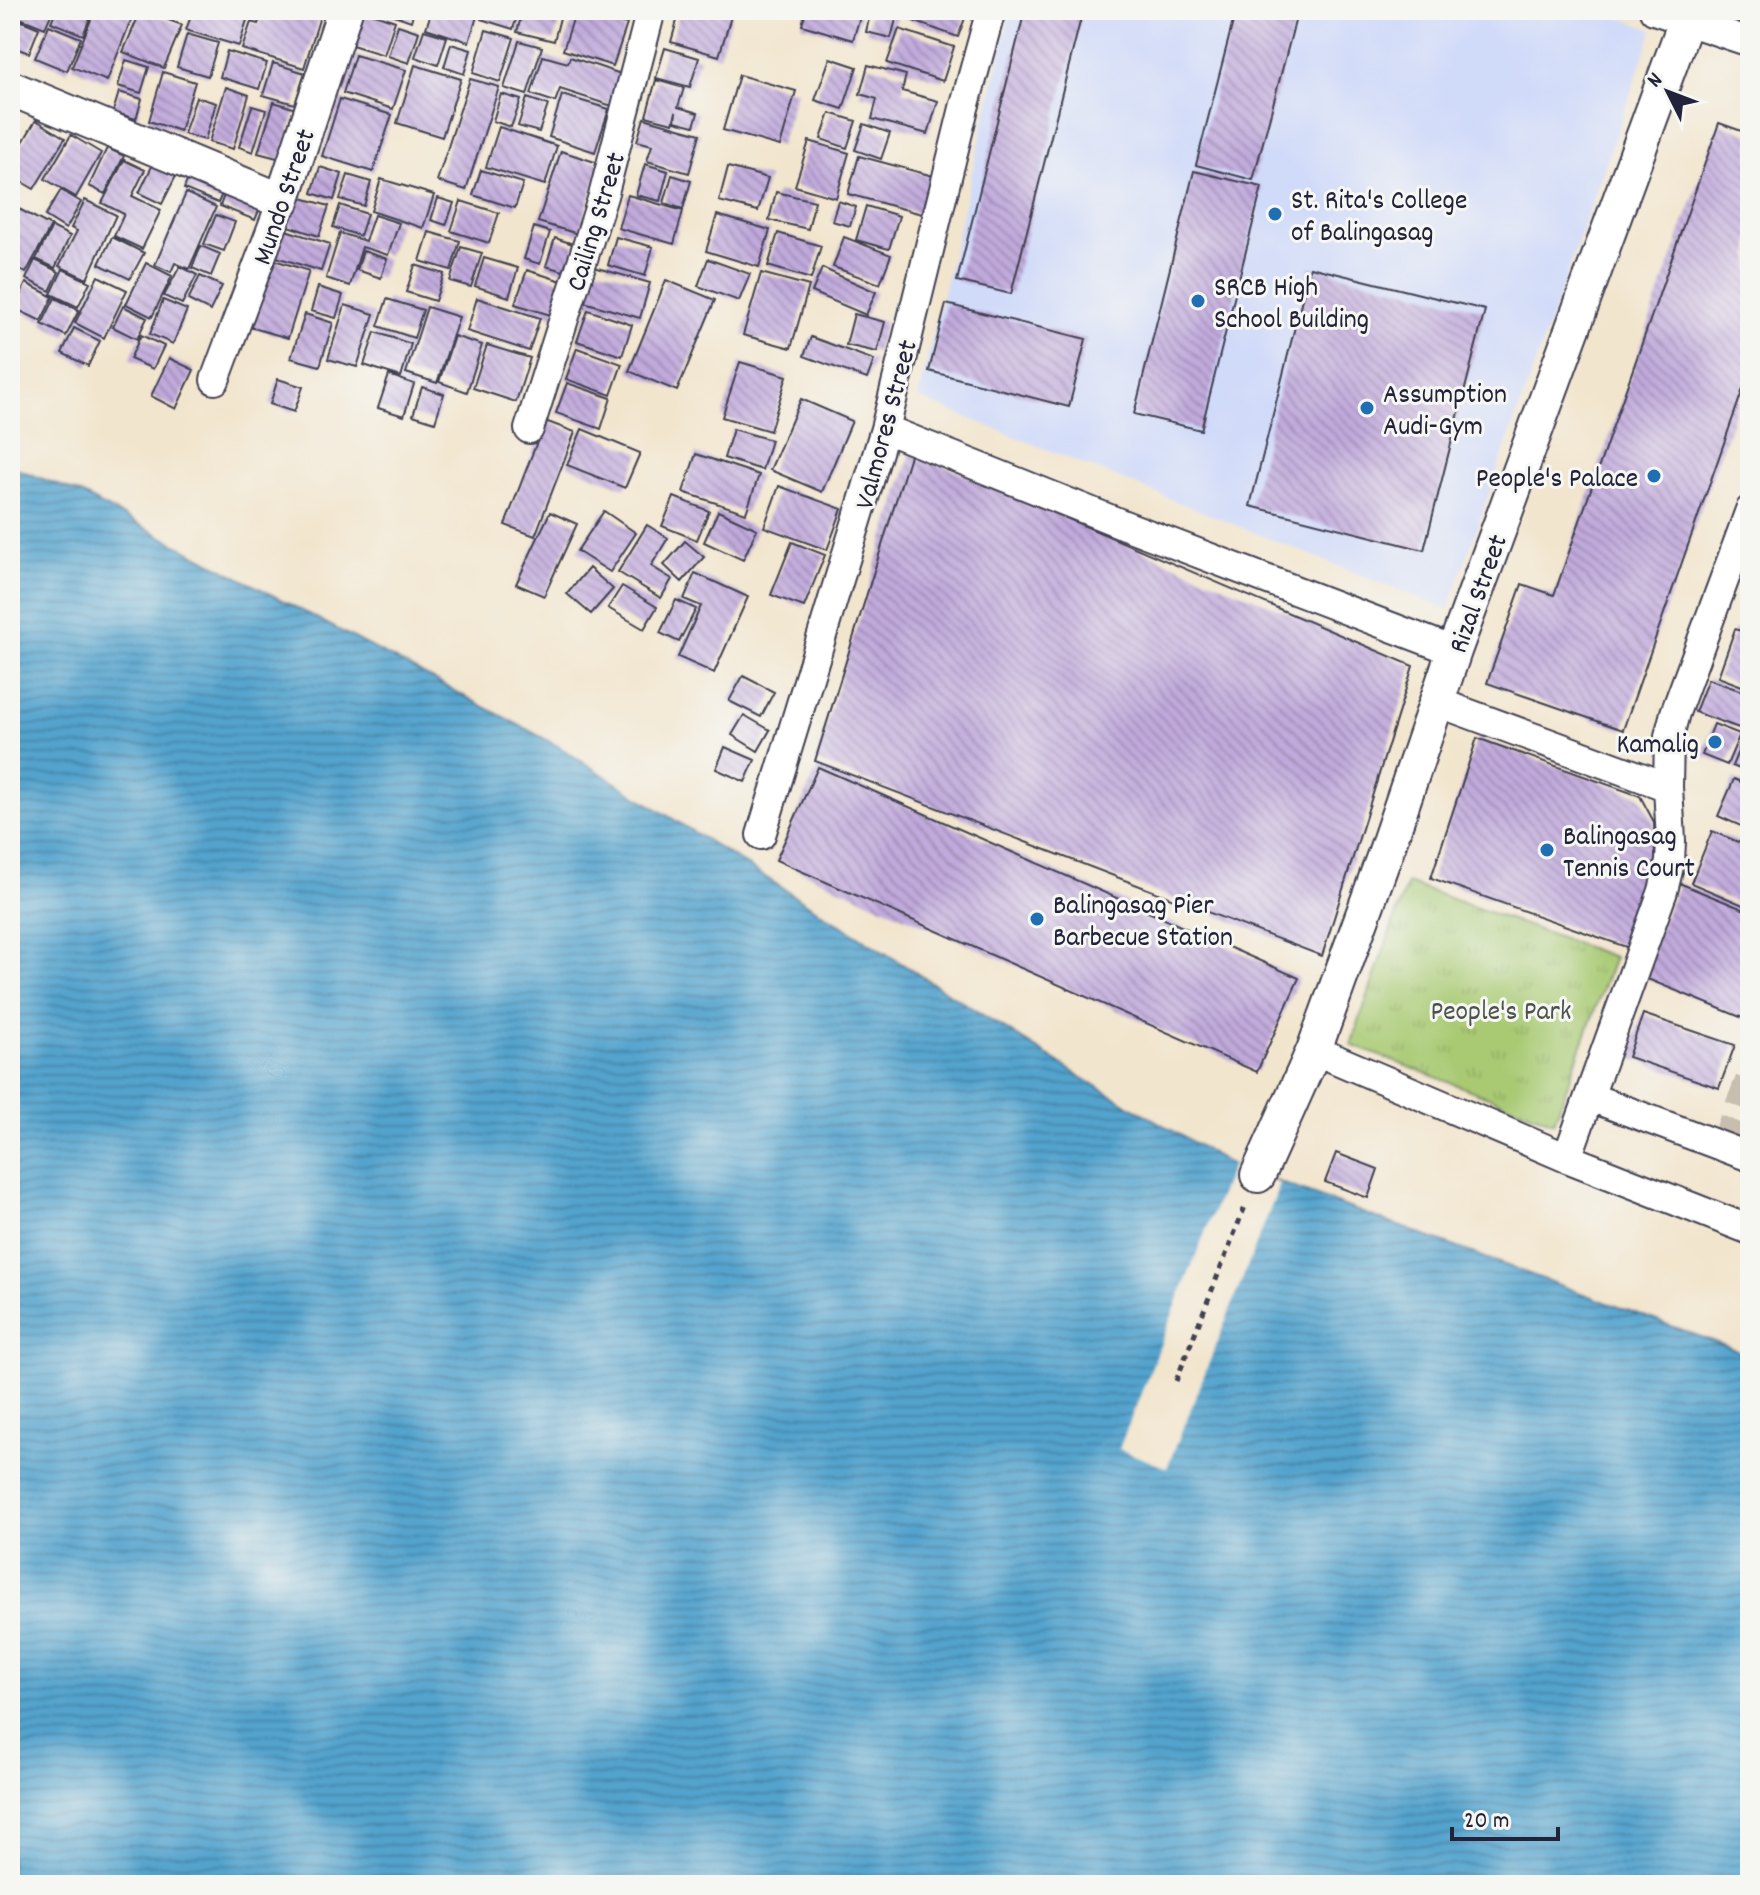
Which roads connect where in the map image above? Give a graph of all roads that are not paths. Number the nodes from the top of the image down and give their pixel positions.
1 (345, 10) edge
2 (651, 10) edge
3 (991, 10) edge
4 (1654, 10) edge
5 (1688, 16) edge
6 (1750, 42) edge
7 (10, 88) edge
8 (282, 201) junction
9 (215, 380) dead end
10 (529, 429) dead end
11 (885, 429) junction
12 (1750, 510) edge
13 (1454, 651) junction
14 (1437, 702) junction
15 (1668, 787) junction
16 (761, 835) dead end
17 (1314, 1050) junction
18 (1590, 1097) junction
19 (1750, 1157) edge
20 (1567, 1158) junction
21 (1258, 1175) road end
22 (1750, 1230) edge

1 - 8 street, Mundo Street
2 - 10 street, Cailing Street
3 - 11 street, Valmores Street
4 - 5 street
5 - 6 street
5 - 13 street, Rizal Street
7 - 8 street
8 - 9 street, Mundo Street
11 - 13 street
11 - 16 street, Valmores Street
12 - 15 street
13 - 14 street, Rizal Street
14 - 15 street
14 - 17 street, Rizal Street
15 - 18 street
17 - 20 street
17 - 21 street, Rizal Street
18 - 19 street
18 - 20 street
20 - 22 street

